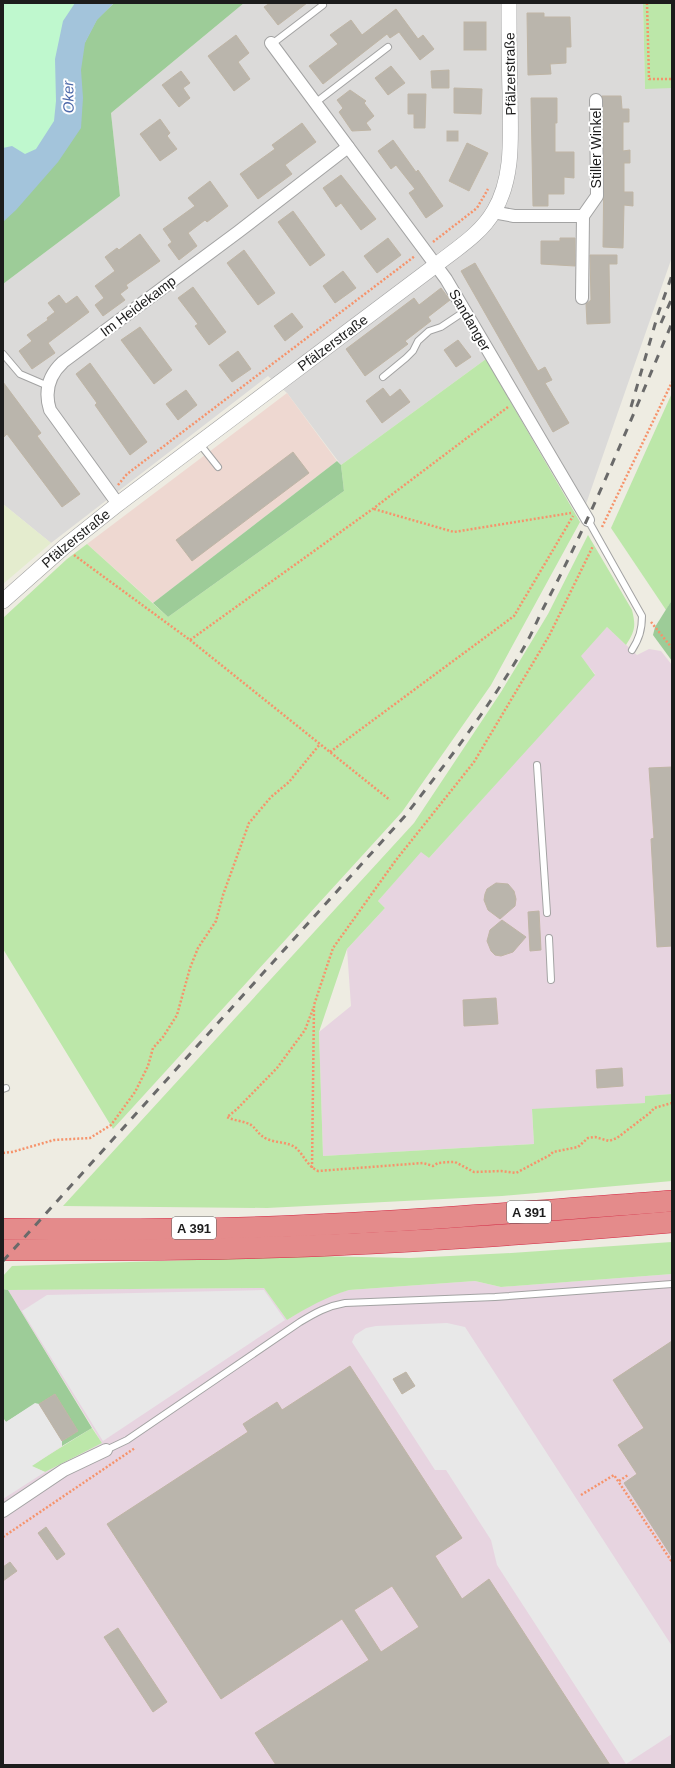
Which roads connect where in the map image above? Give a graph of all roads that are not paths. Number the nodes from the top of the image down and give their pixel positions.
1 (509, 3) edge
2 (324, 5) dead end
3 (271, 44) joint
4 (388, 47) dead end
5 (596, 100) dead end
6 (315, 103) junction
7 (348, 147) junction
8 (493, 212) junction
9 (582, 216) junction
10 (436, 265) junction
11 (582, 298) dead end
12 (465, 311) junction
13 (3, 354) edge
14 (383, 377) dead end
15 (48, 386) junction
16 (200, 443) junction
17 (218, 468) dead end
18 (115, 498) junction
19 (588, 520) joint
20 (3, 601) edge
21 (632, 650) dead end
22 (537, 764) dead end
23 (547, 913) dead end
24 (549, 938) dead end
25 (551, 980) dead end
26 (672, 1201) edge
27 (672, 1222) edge
28 (3, 1229) edge
29 (3, 1250) edge
30 (672, 1284) edge
31 (106, 1450) joint
32 (3, 1511) edge

1 - 8 street, Pfälzerstraße
2 - 3 lane
3 - 6 street, Sandanger
4 - 6 lane
5 - 9 street, Stiller Winkel
6 - 7 street, Sandanger
7 - 10 street, Sandanger
7 - 15 street, Im Heidekamp
8 - 9 street
8 - 10 street, Pfälzerstraße
9 - 11 street
10 - 12 street, Sandanger
10 - 16 street, Pfälzerstraße
12 - 14 lane
12 - 19 street, Sandanger
13 - 15 lane
15 - 18 street
16 - 17 lane
16 - 18 street, Pfälzerstraße
18 - 20 street, Pfälzerstraße
19 - 21 lane, Sandanger
22 - 23 lane
24 - 25 lane
26 - 28 highway, A 391
27 - 29 highway, A 391
30 - 31 lane
31 - 32 street

